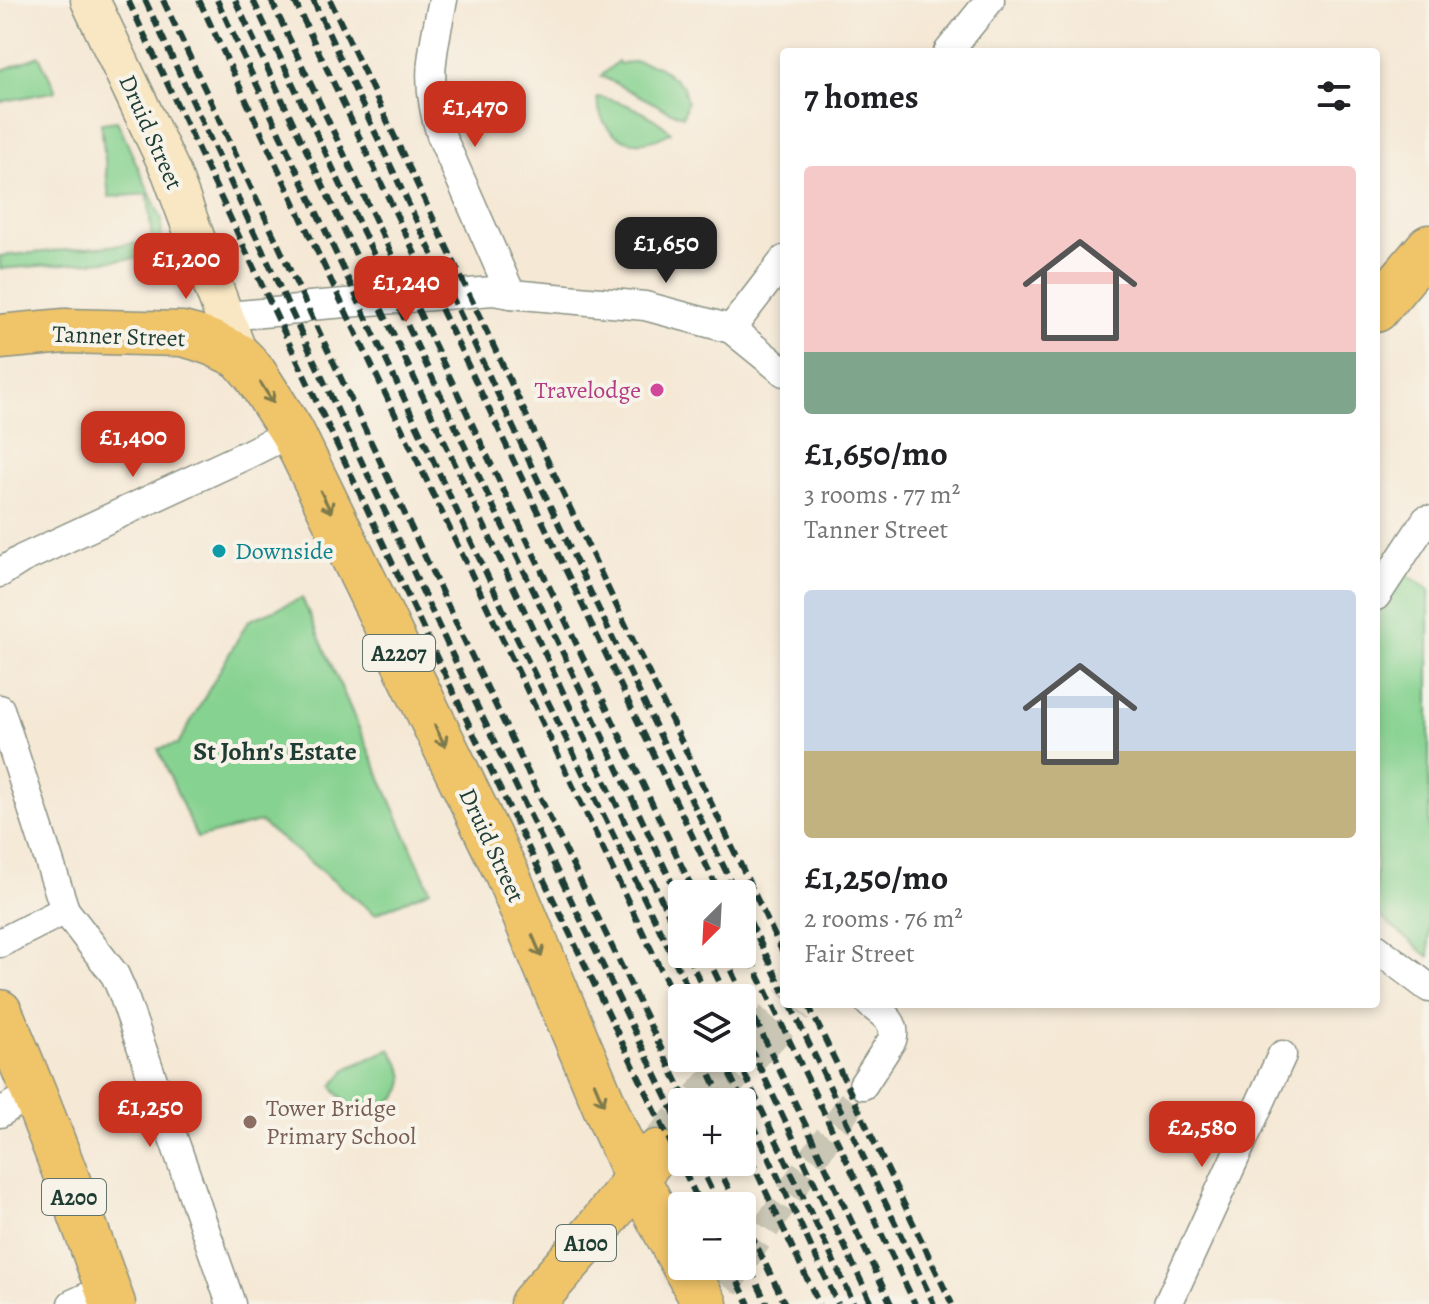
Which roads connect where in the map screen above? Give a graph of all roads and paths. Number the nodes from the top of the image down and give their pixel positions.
1 (90, 0) edge
2 (443, 0) edge
3 (990, 0) edge
4 (951, 48) edge
5 (1429, 247) edge
6 (780, 265) edge
7 (511, 294) junction
8 (1380, 305) edge
9 (225, 316) junction
10 (731, 329) junction
11 (0, 337) edge
12 (239, 356) junction
13 (780, 369) edge
14 (292, 432) junction
15 (1429, 522) edge
16 (0, 573) edge
17 (1380, 590) edge
18 (0, 709) edge
19 (65, 910) junction
20 (0, 943) edge
21 (1380, 951) edge
22 (1429, 988) edge
23 (875, 1008) edge
24 (0, 1012) edge
25 (1282, 1055) dead end
26 (863, 1085) tunnel mouth
27 (17, 1102) edge
28 (647, 1165) junction
29 (700, 1284) edge
30 (98, 1299) edge
31 (231, 1304) edge
32 (532, 1304) edge
33 (1168, 1304) edge

1 - 9 street, Druid Street
2 - 7 street
3 - 4 street
5 - 8 main road
6 - 10 street
7 - 9 street
7 - 10 street
9 - 12 street, Druid Street
10 - 13 street
11 - 12 main road, Tanner Street / A2207
12 -> 14 main road, Tanner Street / A2207
14 - 16 street
14 -> 28 main road, Druid Street / A2207
15 - 17 street
18 - 19 street
19 - 20 street
19 - 31 street
21 - 22 street
23 - 26 street
24 - 27 main road, A200
25 - 33 street
27 - 30 main road, A200
28 - 29 main road, Druid Street / A2207
28 - 32 main road, A100

